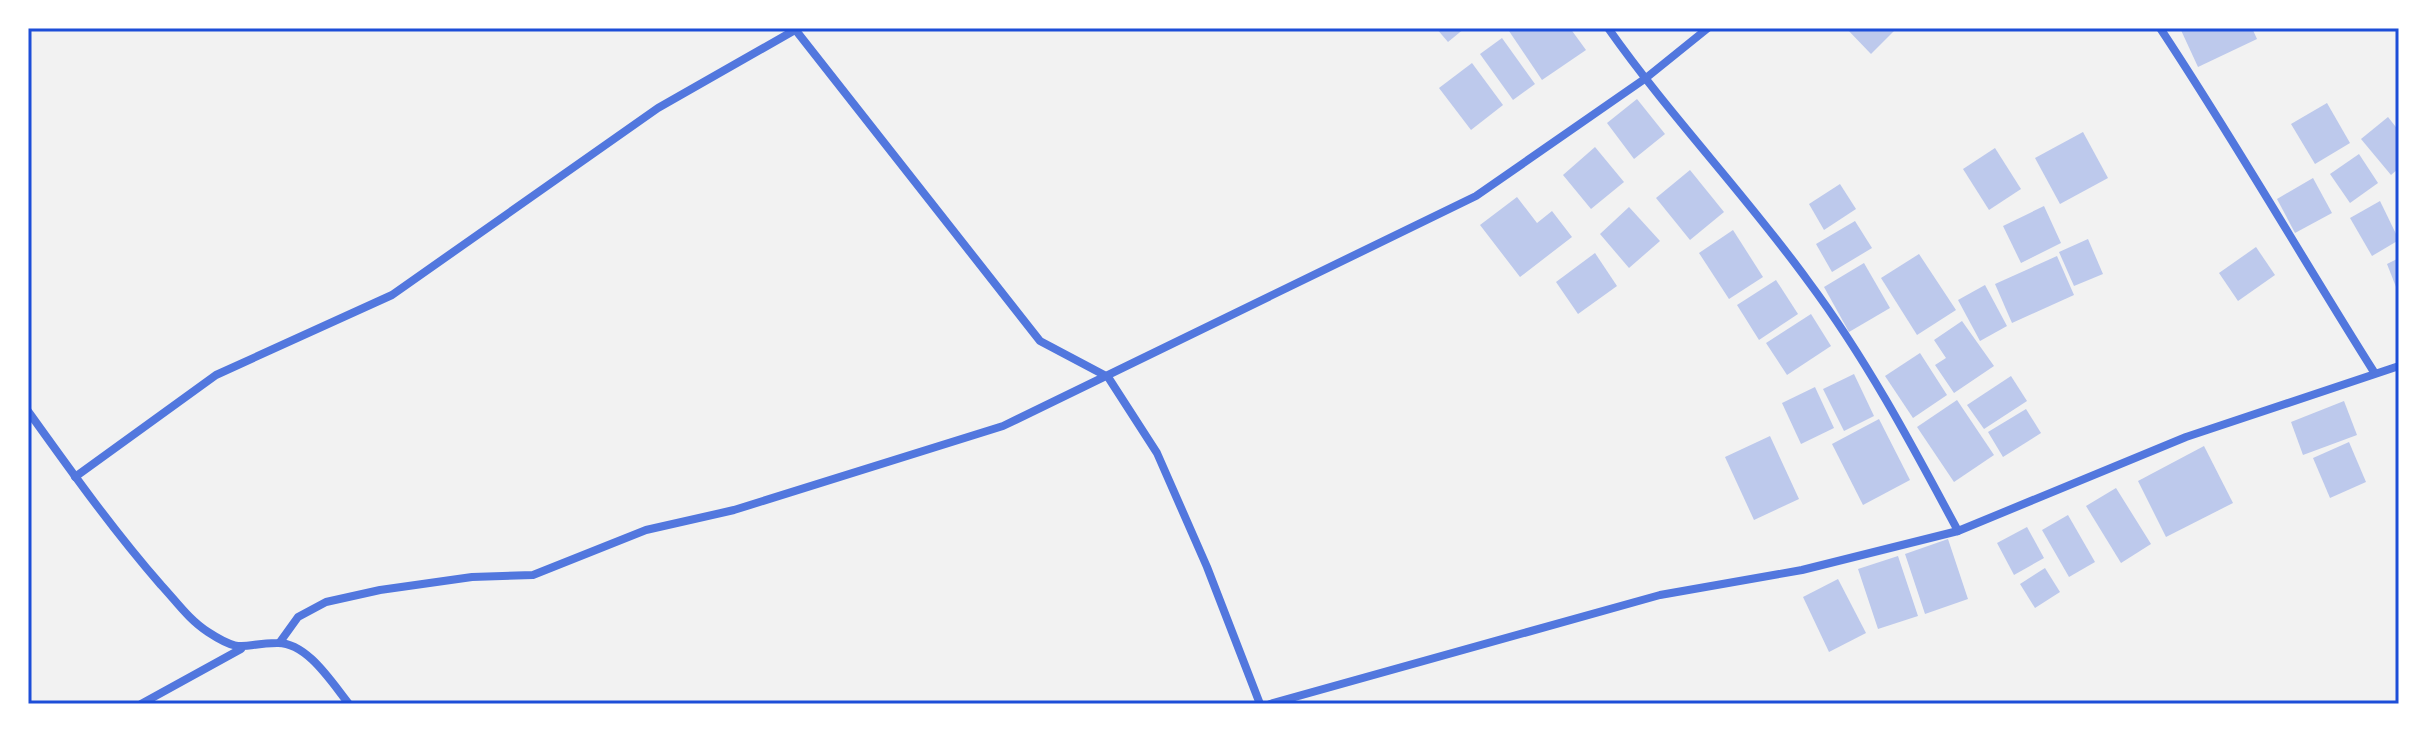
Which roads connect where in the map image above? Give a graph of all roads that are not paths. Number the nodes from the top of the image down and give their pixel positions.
1 (1608, 28) edge
2 (1708, 28) edge
3 (2160, 28) edge
4 (794, 29) edge
5 (1646, 78) junction
6 (2399, 366) edge
7 (2374, 372) junction
8 (1108, 377) junction
9 (28, 411) edge
10 (75, 477) junction
11 (1958, 531) junction
12 (280, 642) junction
13 (241, 649) junction
14 (141, 704) edge
15 (349, 704) edge
16 (1260, 704) edge
17 (1270, 704) edge

1 - 5 street
2 - 5 street
3 - 7 street
4 - 8 street
4 - 10 street
5 - 8 street
5 - 11 street
6 - 7 street
7 - 11 street
8 - 12 street
8 - 16 street
9 - 10 street
10 - 13 street
11 - 17 street
12 - 13 street
12 - 15 street
13 - 14 street

